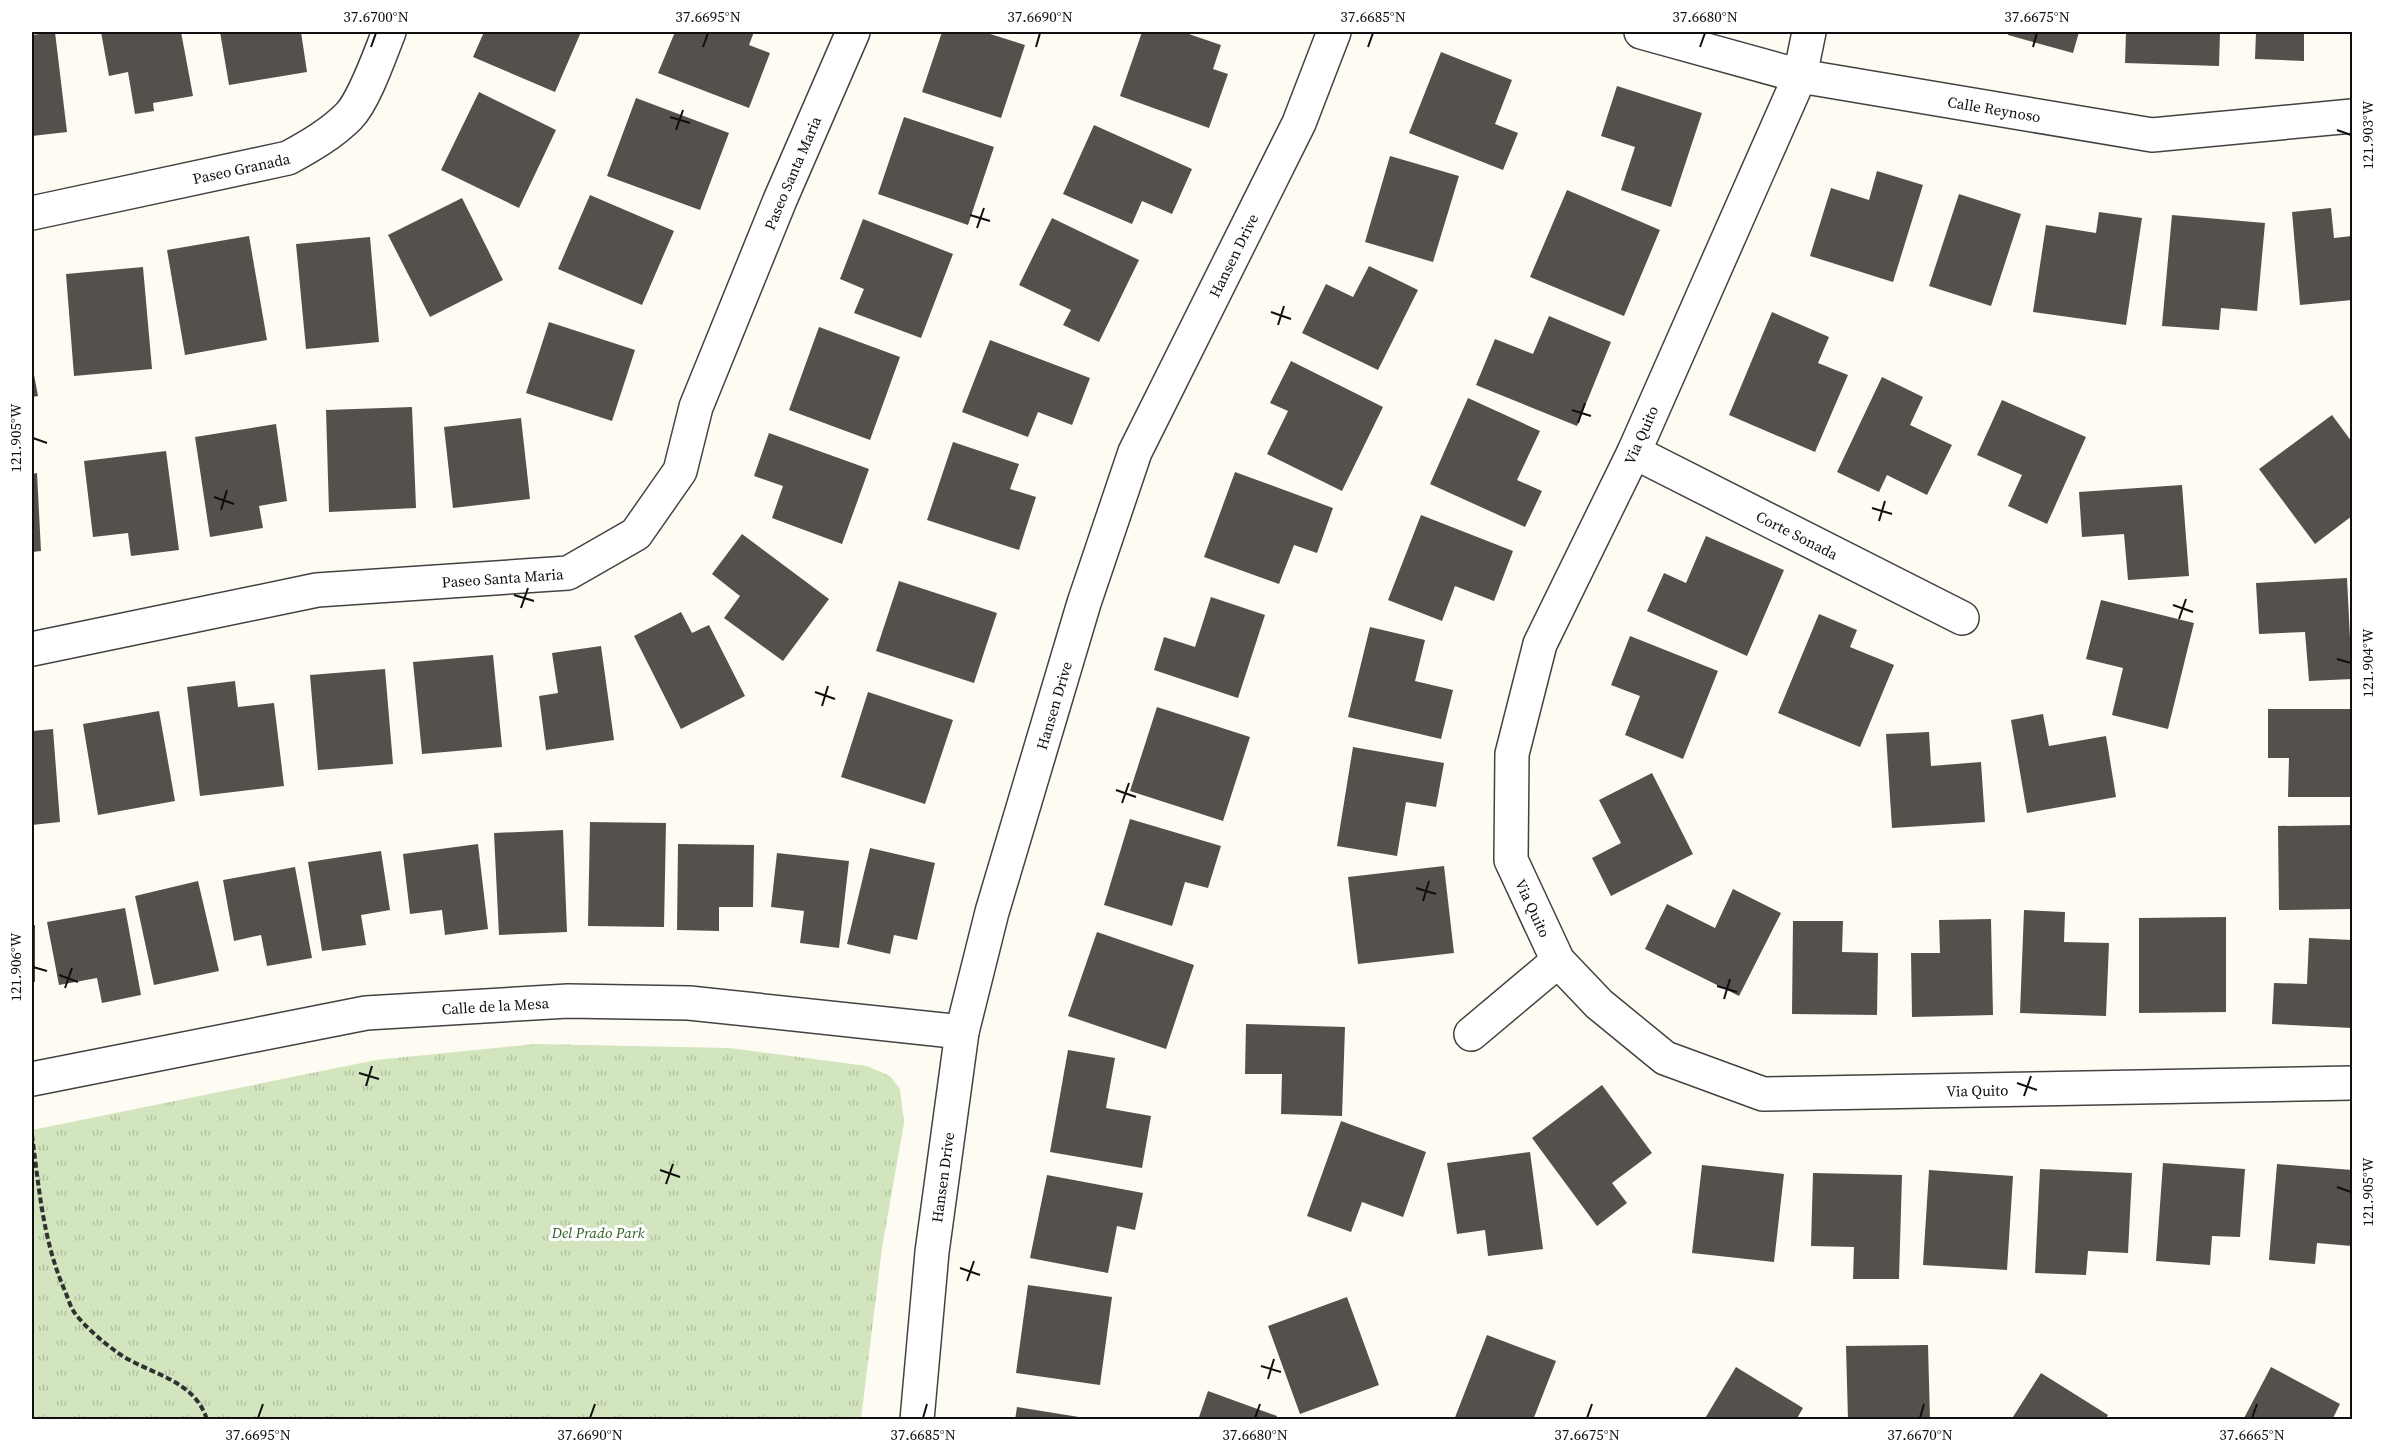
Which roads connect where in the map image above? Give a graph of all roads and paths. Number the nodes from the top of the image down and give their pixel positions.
1 (389, 32) edge
2 (852, 32) edge
3 (1334, 32) edge
4 (1641, 32) edge
5 (1809, 32) edge
6 (1800, 76) junction
7 (2352, 116) edge
8 (32, 213) edge
9 (1634, 452) junction
10 (1962, 618) dead end
11 (32, 649) edge
12 (1558, 961) junction
13 (962, 1032) junction
14 (1472, 1034) dead end
15 (32, 1078) edge
16 (2352, 1083) edge
17 (32, 1135) edge
18 (207, 1419) edge
19 (917, 1419) edge

1 - 8 street, Paseo Granada
2 - 11 street, Paseo Santa Maria
3 - 13 street, Hansen Drive
4 - 6 street, Calle Reynoso
5 - 6 street, Via Quito
6 - 7 street, Calle Reynoso
6 - 9 street, Via Quito
9 - 10 street, Corte Sonada
9 - 12 street, Via Quito
12 - 14 street
12 - 16 street, Via Quito
13 - 15 street, Calle de la Mesa
13 - 19 street, Hansen Drive
17 - 18 path

